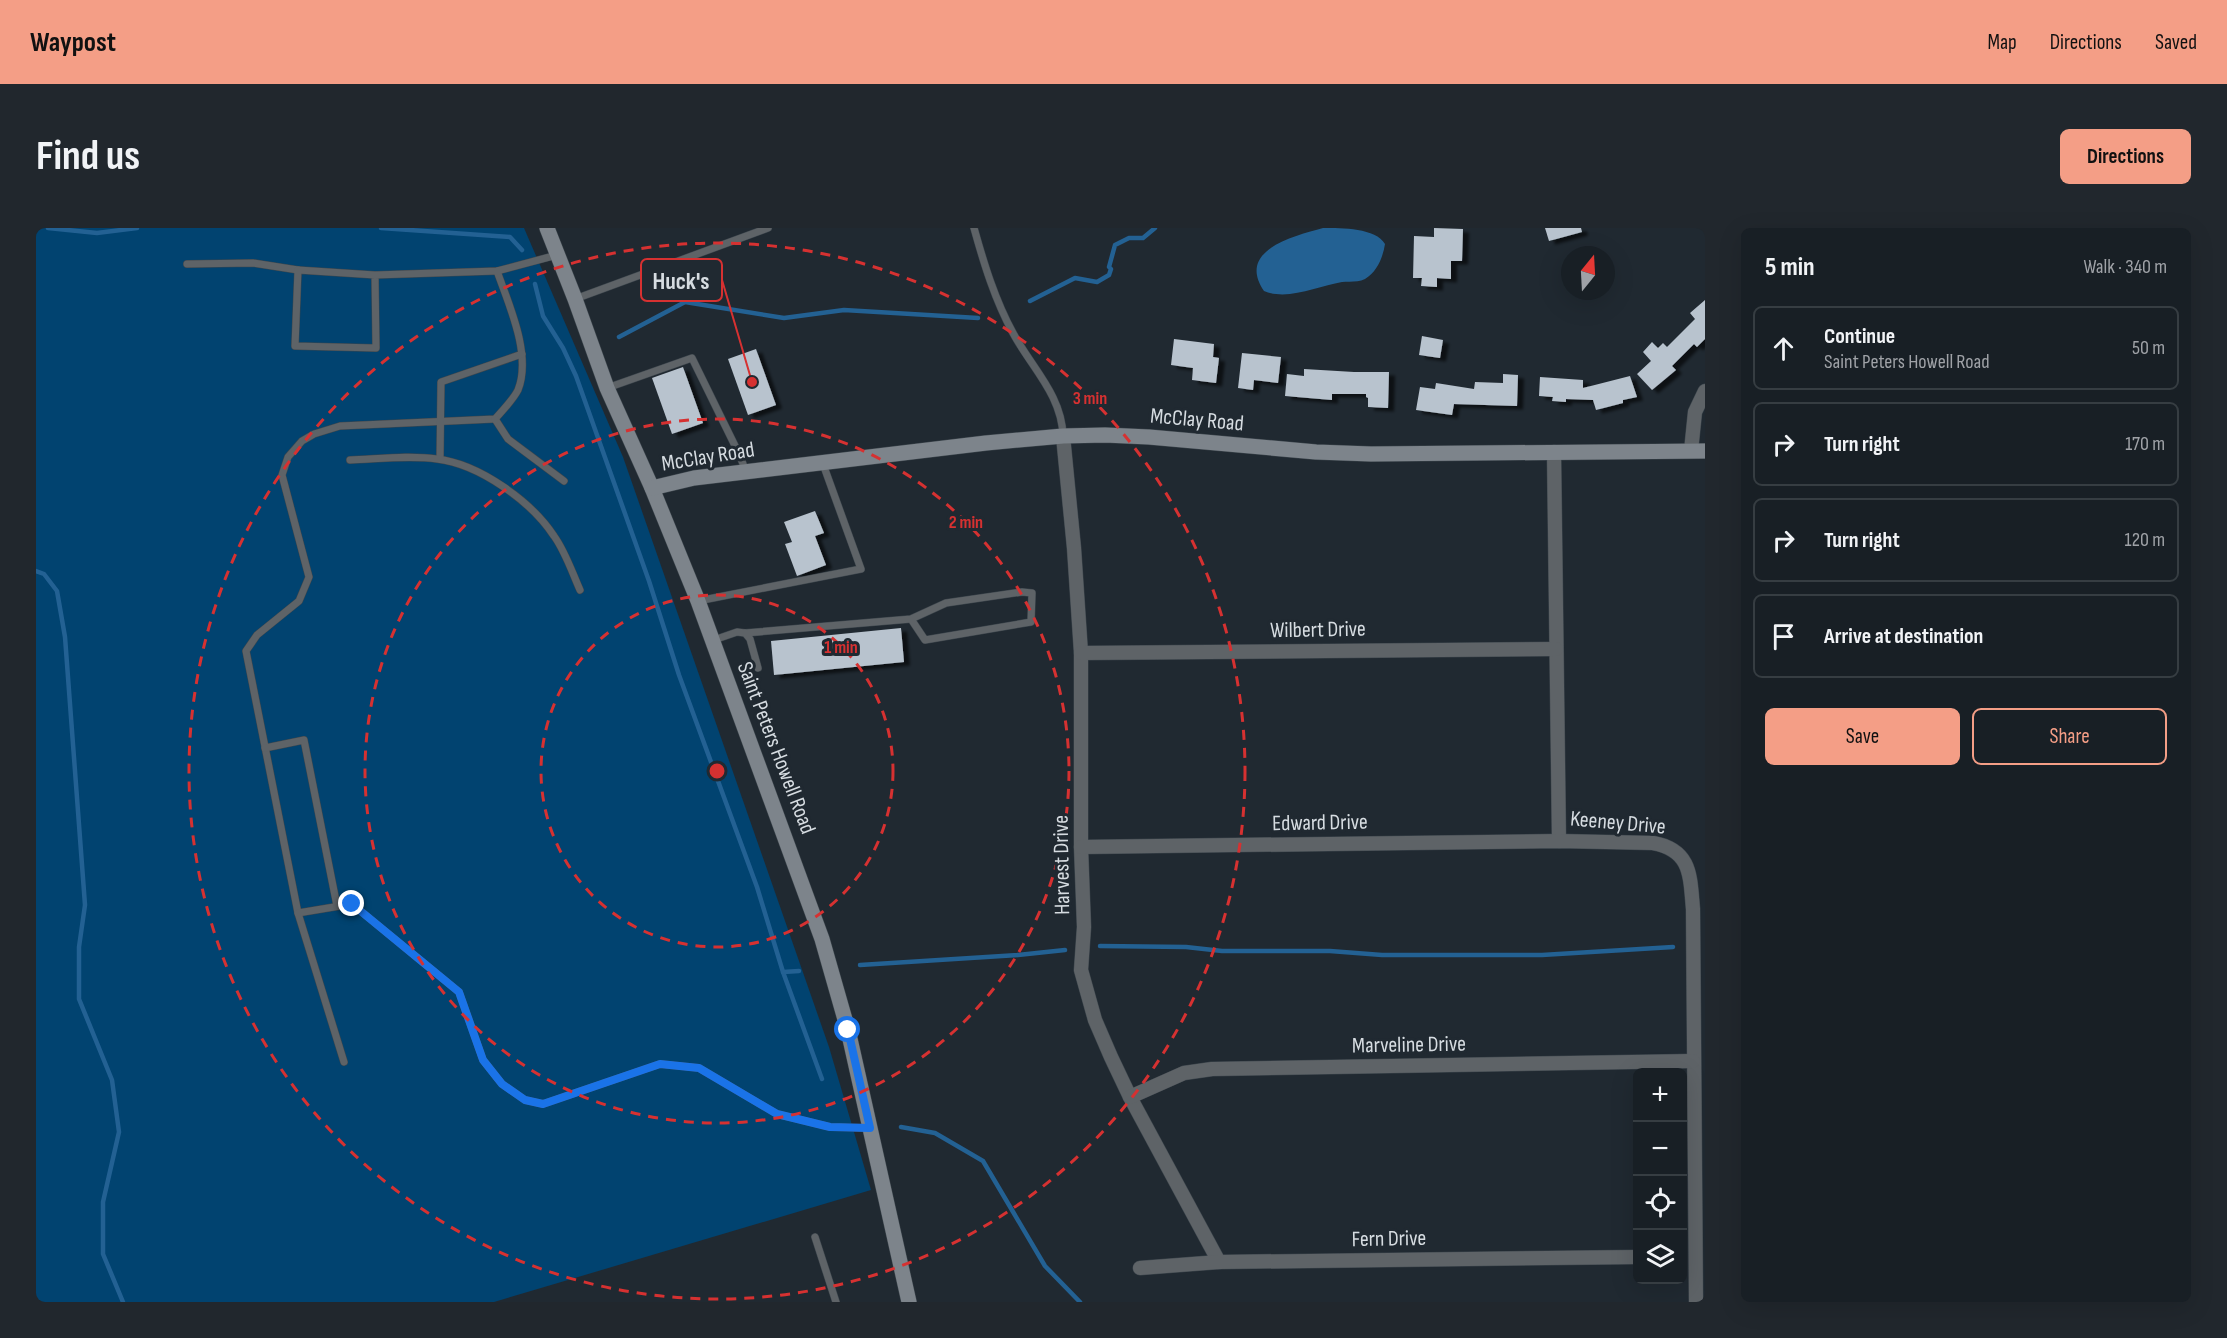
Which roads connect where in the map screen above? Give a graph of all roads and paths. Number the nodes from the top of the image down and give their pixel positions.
1 (547, 228) edge
2 (768, 228) edge
3 (974, 228) edge
4 (557, 255) junction
5 (187, 264) dead end
6 (298, 270) junction
7 (497, 271) junction
8 (375, 275) junction
9 (575, 299) junction
10 (522, 354) junction
11 (608, 388) junction
12 (1705, 391) edge
13 (495, 420) junction
14 (441, 423) junction
15 (1063, 436) junction
16 (1698, 451) edge
17 (1554, 452) junction
18 (440, 459) junction
19 (350, 460) dead end
20 (823, 464) junction
21 (746, 473) junction
22 (564, 481) dead end
23 (652, 488) junction
24 (580, 590) dead end
25 (698, 601) junction
26 (911, 619) junction
27 (745, 633) junction
28 (711, 641) junction
29 (1556, 649) junction
30 (1081, 653) junction
31 (758, 668) dead end
32 (265, 748) junction
33 (1559, 841) junction
34 (1081, 847) junction
35 (337, 906) junction
36 (298, 913) junction
37 (1693, 1061) junction
38 (344, 1062) dead end
39 (1130, 1097) junction
40 (870, 1128) junction
41 (815, 1237) dead end
42 (1633, 1257) edge
43 (1688, 1257) edge
44 (1219, 1262) junction
45 (1140, 1268) dead end
46 (836, 1302) edge
47 (909, 1302) edge
48 (1696, 1302) edge

1 - 4 main road, Saint Peters Howell Road
2 - 9 lane
3 - 15 lane
4 - 7 lane
4 - 9 main road, Saint Peters Howell Road
5 - 6 lane
6 - 8 lane
6 - 8 lane
7 - 8 lane
7 - 10 lane
9 - 11 main road, Saint Peters Howell Road
10 - 13 lane
10 - 14 lane
11 - 21 lane
11 - 23 main road, Saint Peters Howell Road
12 - 16 street
13 - 14 lane
13 - 22 lane
14 - 18 lane
14 - 32 lane
15 - 17 main road, McClay Road
15 - 20 main road, McClay Road
15 - 30 street, Harvest Drive
16 - 17 main road, McClay Road
17 - 29 street, Keeney Drive
18 - 19 lane
18 - 24 lane
20 - 21 main road, McClay Road
20 - 25 lane
21 - 23 main road, McClay Road
23 - 25 main road, Saint Peters Howell Road
25 - 28 main road, Saint Peters Howell Road
26 - 26 lane
26 - 27 lane
27 - 28 lane
27 - 31 lane
28 - 40 main road, Saint Peters Howell Road
29 - 30 street, Wilbert Drive
29 - 33 street, Keeney Drive
30 - 34 street, Harvest Drive
32 - 35 lane
32 - 36 lane
33 - 34 street, Edward Drive
33 - 37 street, Keeney Drive
34 - 39 street, Harvest Drive
35 - 36 lane
35 - 40 lane
36 - 38 lane
37 - 39 street, Marveline Drive
37 - 43 street, Keeney Drive
39 - 44 street, Harvest Drive
40 - 47 main road, Saint Peters Howell Road
41 - 46 lane
42 - 44 street, Fern Drive
43 - 48 street, Keeney Drive
44 - 45 street, Fern Drive

